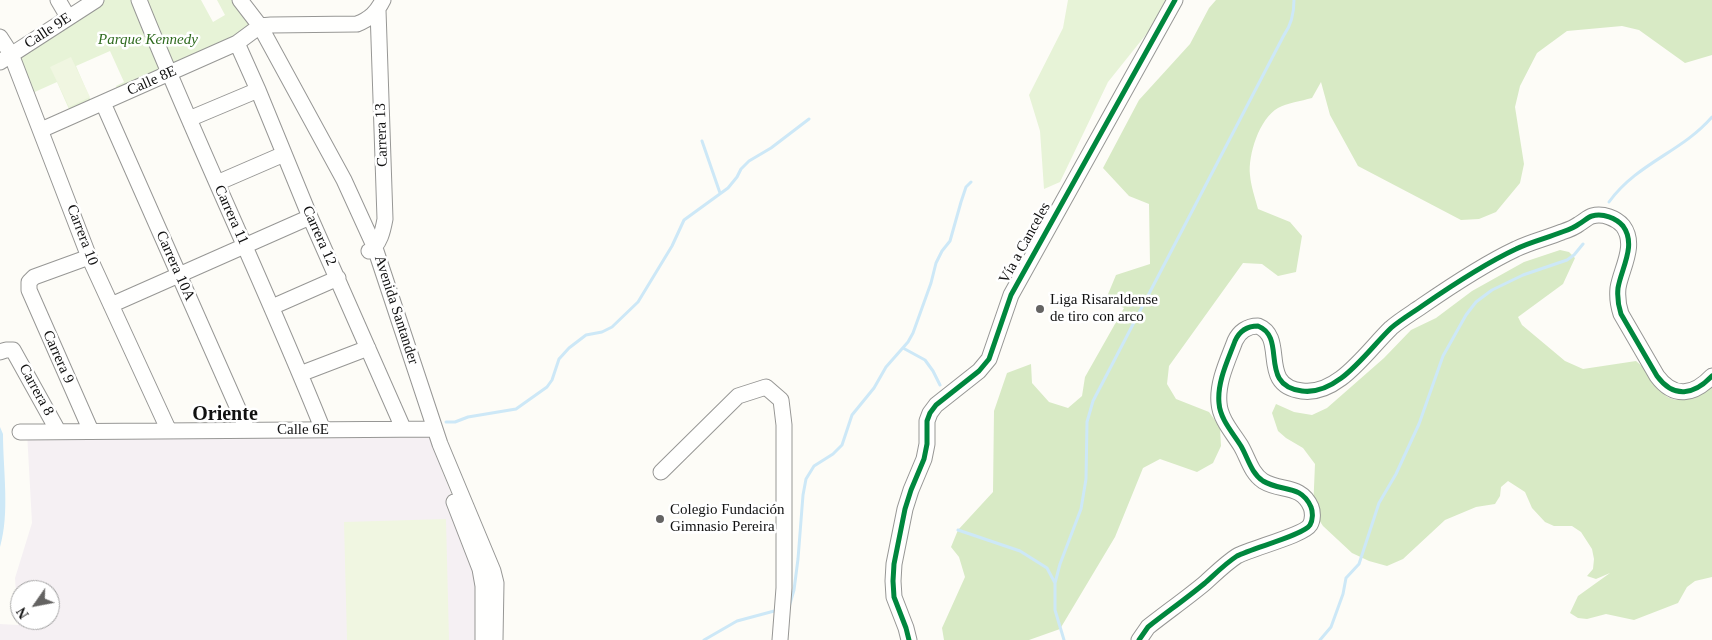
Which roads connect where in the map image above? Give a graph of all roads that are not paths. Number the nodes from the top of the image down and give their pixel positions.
1 (58, 0) edge
2 (96, 0) edge
3 (139, 0) edge
4 (235, 0) edge
5 (240, 0) edge
6 (1175, 0) edge
7 (380, 5) edge
8 (68, 17) junction
9 (257, 28) junction
10 (0, 37) edge
11 (236, 43) junction
12 (6, 58) edge
13 (169, 74) junction
14 (258, 90) junction
15 (103, 103) junction
16 (189, 119) junction
17 (42, 130) junction
18 (284, 154) junction
19 (217, 183) junction
20 (310, 217) junction
21 (245, 245) junction
22 (370, 250) junction
23 (89, 257) junction
24 (179, 274) junction
25 (338, 278) junction
26 (111, 305) junction
27 (272, 307) junction
28 (368, 348) junction
29 (7, 351) edge
30 (300, 374) junction
31 (1712, 376) edge
32 (403, 428) junction
33 (247, 429) junction
34 (430, 429) junction
35 (323, 430) junction
36 (58, 431) junction
37 (91, 431) junction
38 (20, 432) dead end
39 (169, 432) junction
40 (660, 472) dead end
41 (483, 640) edge
42 (495, 640) edge
43 (780, 640) edge
44 (909, 640) edge
45 (1138, 640) edge

1 - 8 street
2 - 8 street, Calle 9E
3 - 13 street, Carrera 11
4 - 9 street, Avenida Santander
5 - 9 street, Avenida Santander
6 - 44 street, Vía a Canceles
7 - 9 street
7 - 22 street, Carrera 13
8 - 12 street, Calle 9E
9 - 11 street, Calle 8E
9 - 22 street, Avenida Santander
10 - 12 street, Carrera 10
11 - 13 street, Calle 8E
11 - 14 street, Carrera 12
12 - 17 street, Carrera 10
13 - 15 street, Calle 8E
13 - 16 street, Carrera 11
14 - 16 street
14 - 18 street, Carrera 12
15 - 17 street, Calle 8E
15 - 24 street, Carrera 10A
16 - 19 street, Carrera 11
17 - 23 street, Carrera 10
18 - 19 street
18 - 20 street, Carrera 12
19 - 21 street, Carrera 11
20 - 21 street
20 - 25 street, Carrera 12
21 - 24 street
21 - 27 street, Carrera 11
22 - 34 street, Avenida Santander
23 - 26 street, Carrera 10
23 - 37 street, Carrera 9
24 - 26 street
24 - 33 street, Carrera 10A
25 - 27 street
25 - 28 street, Carrera 12
26 - 39 street, Carrera 10
27 - 30 street, Carrera 11
28 - 30 street
28 - 32 street, Carrera 12
29 - 36 street, Carrera 8
30 - 35 street, Carrera 11
31 - 45 street
32 - 34 street, Calle 6E
32 - 35 street, Calle 6E
33 - 35 street, Calle 6E
33 - 39 street, Calle 6E
34 - 41 street, Avenida Santander
34 - 42 street, Avenida Santander
36 - 37 street, Calle 6E
36 - 38 street, Calle 6E
37 - 39 street, Calle 6E
40 - 43 street

